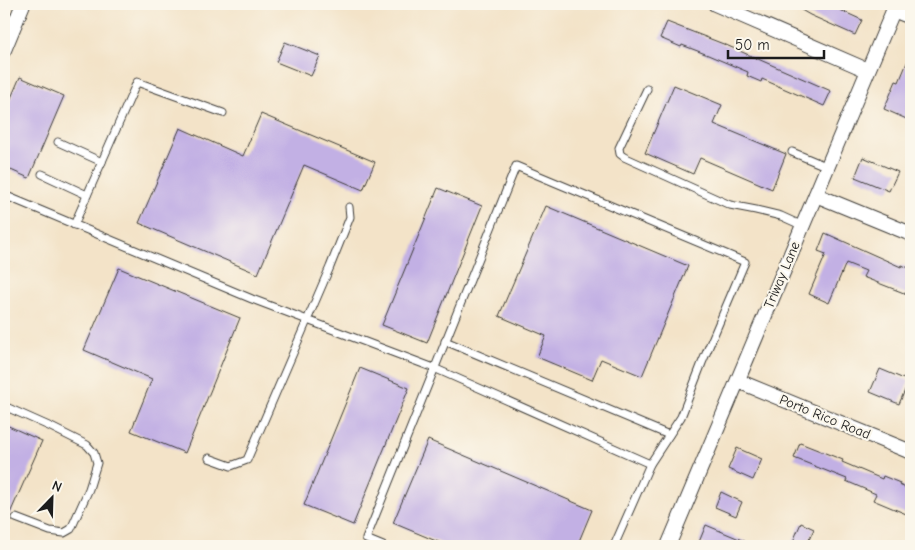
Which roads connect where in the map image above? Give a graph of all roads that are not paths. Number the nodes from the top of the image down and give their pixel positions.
1 (23, 4) edge
2 (715, 4) edge
3 (894, 7) edge
4 (911, 17) edge
5 (4, 50) edge
6 (868, 70) junction
7 (647, 89) dead end
8 (223, 113) dead end
9 (58, 142) dead end
10 (792, 152) dead end
11 (102, 162) junction
12 (828, 167) junction
13 (42, 174) dead end
14 (4, 195) edge
15 (87, 195) junction
16 (816, 195) junction
17 (348, 207) dead end
18 (74, 225) junction
19 (803, 226) junction
20 (911, 234) edge
21 (308, 321) junction
22 (444, 341) junction
23 (434, 368) junction
24 (738, 381) junction
25 (4, 406) edge
26 (669, 435) junction
27 (911, 452) edge
28 (210, 458) dead end
29 (650, 464) junction
30 (16, 518) dead end
31 (383, 546) edge
32 (614, 546) edge
33 (668, 546) edge

1 - 5 street
2 - 6 street
3 - 4 street
3 - 6 street, Triway Lane
6 - 12 street, Triway Lane
7 - 19 lane
8 - 11 lane
9 - 11 lane
10 - 12 lane
11 - 15 lane
12 - 16 street, Triway Lane
13 - 15 lane
14 - 18 lane
15 - 18 lane
16 - 19 street, Triway Lane
16 - 20 street
17 - 21 lane
18 - 21 lane
19 - 24 street, Triway Lane
21 - 23 lane
21 - 28 lane
22 - 23 lane
22 - 26 lane
22 - 26 lane
23 - 29 lane
23 - 31 lane
24 - 27 street, Porto Rico Road
24 - 33 street, Triway Lane
25 - 30 lane
26 - 29 lane
29 - 32 lane

